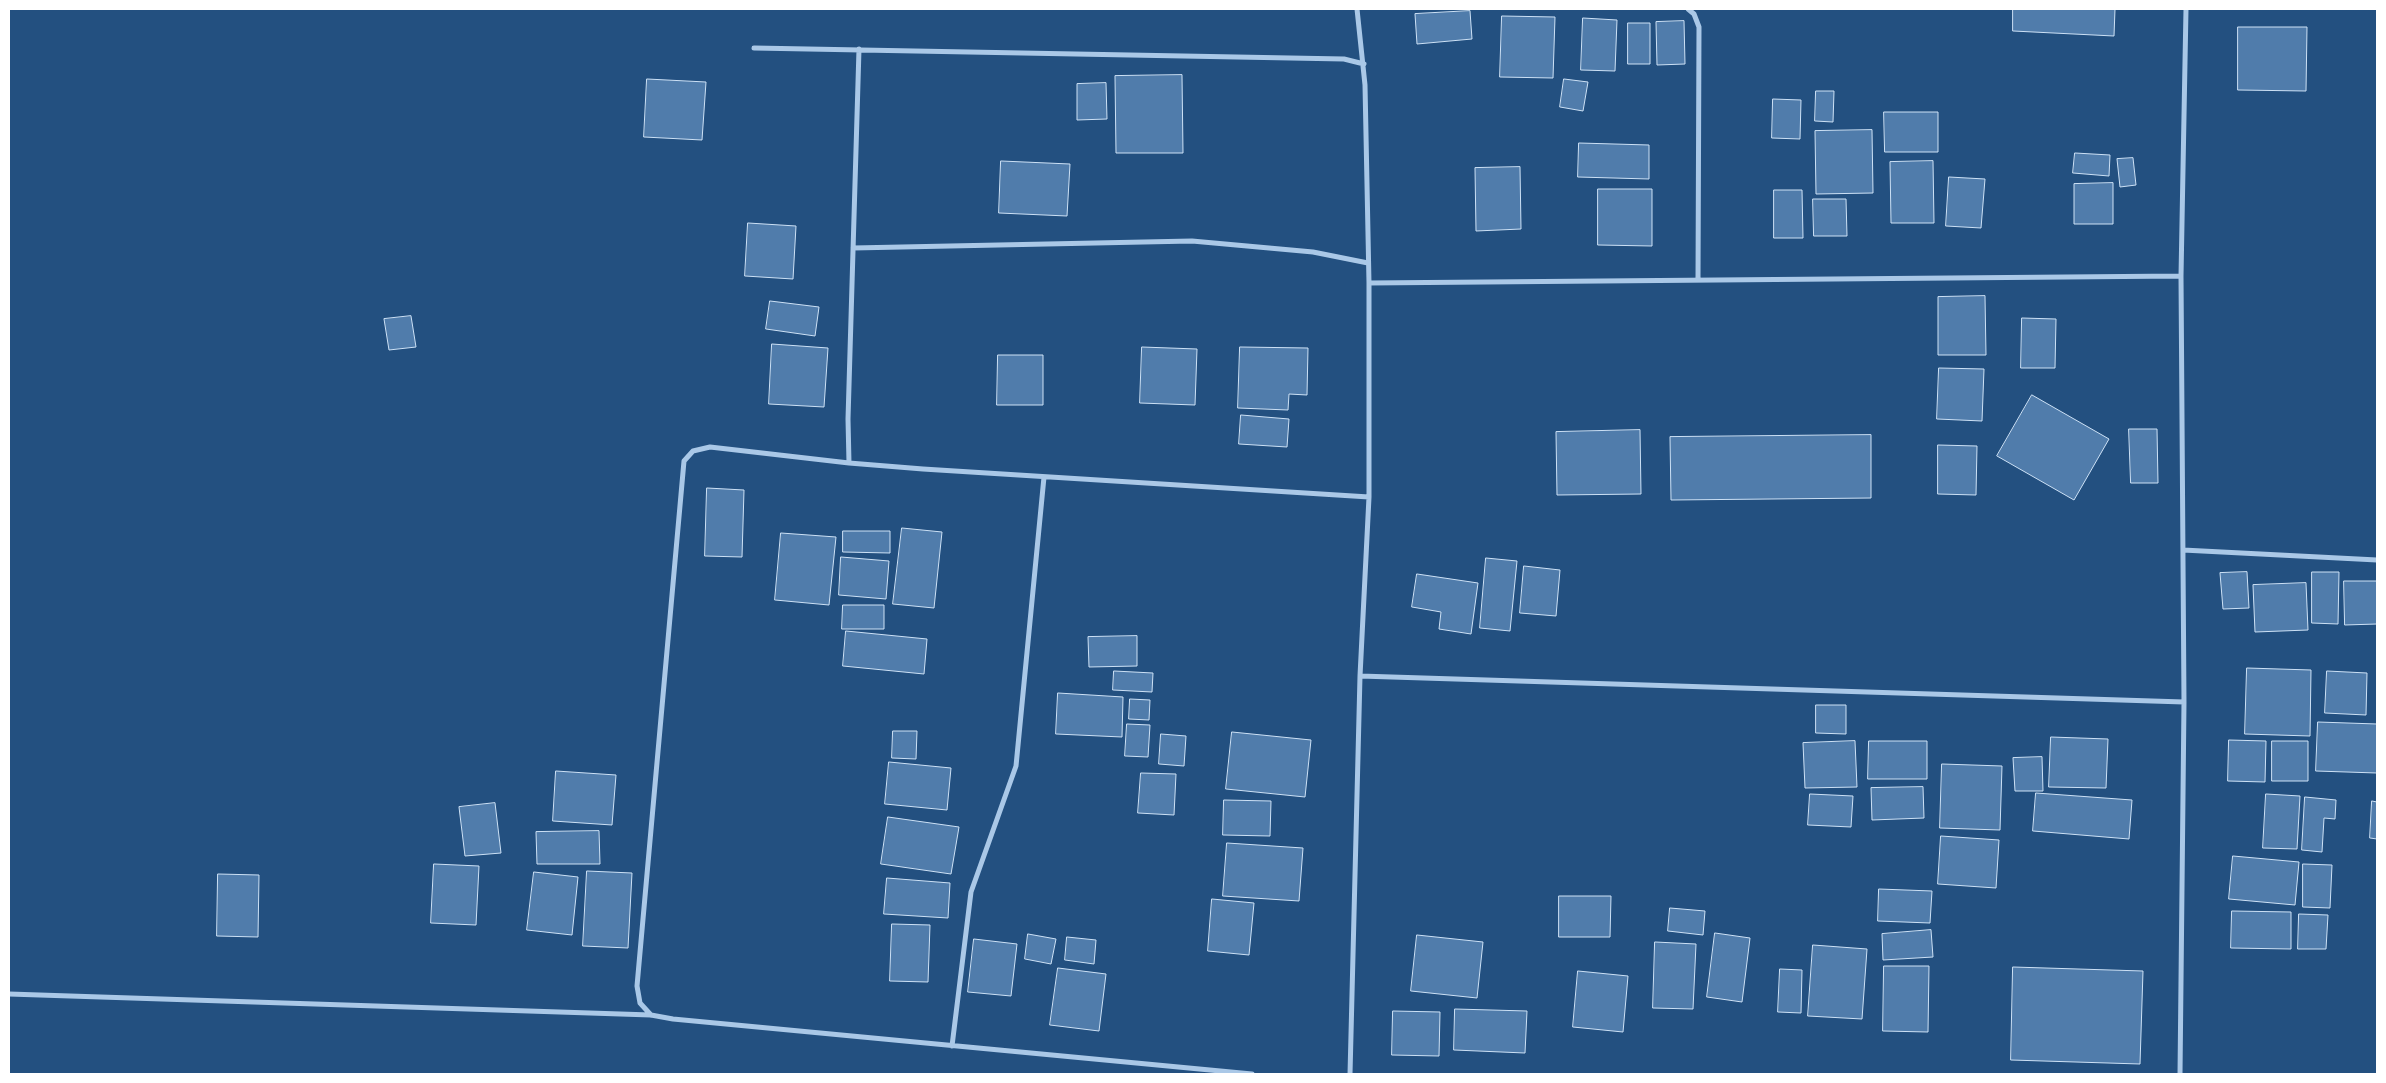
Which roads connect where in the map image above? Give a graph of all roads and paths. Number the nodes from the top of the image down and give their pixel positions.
1 (1357, 9) edge
2 (1688, 9) edge
3 (2186, 9) edge
4 (754, 48) dead end
5 (859, 49) junction
6 (1364, 64) junction
7 (853, 248) junction
8 (1368, 263) junction
9 (2181, 276) junction
10 (1698, 280) junction
11 (1369, 283) junction
12 (850, 463) junction
13 (1044, 477) junction
14 (1368, 497) junction
15 (2183, 550) junction
16 (2377, 560) edge
17 (1360, 676) junction
18 (2184, 702) junction
19 (9, 994) edge
20 (651, 1015) junction
21 (952, 1046) junction
22 (1252, 1074) edge
23 (1350, 1074) edge
24 (2180, 1074) edge

1 - 6 street
2 - 10 street
3 - 9 street
4 - 5 street
5 - 6 street
5 - 7 street
6 - 8 street
7 - 8 street
7 - 12 street
8 - 11 street
9 - 10 street
9 - 15 street
10 - 11 street
11 - 14 street
12 - 13 street
12 - 20 street
13 - 14 street
13 - 21 street
14 - 17 street
15 - 16 street
15 - 18 street
17 - 18 street
17 - 23 street
18 - 24 street
19 - 20 street
20 - 21 street
21 - 22 street

